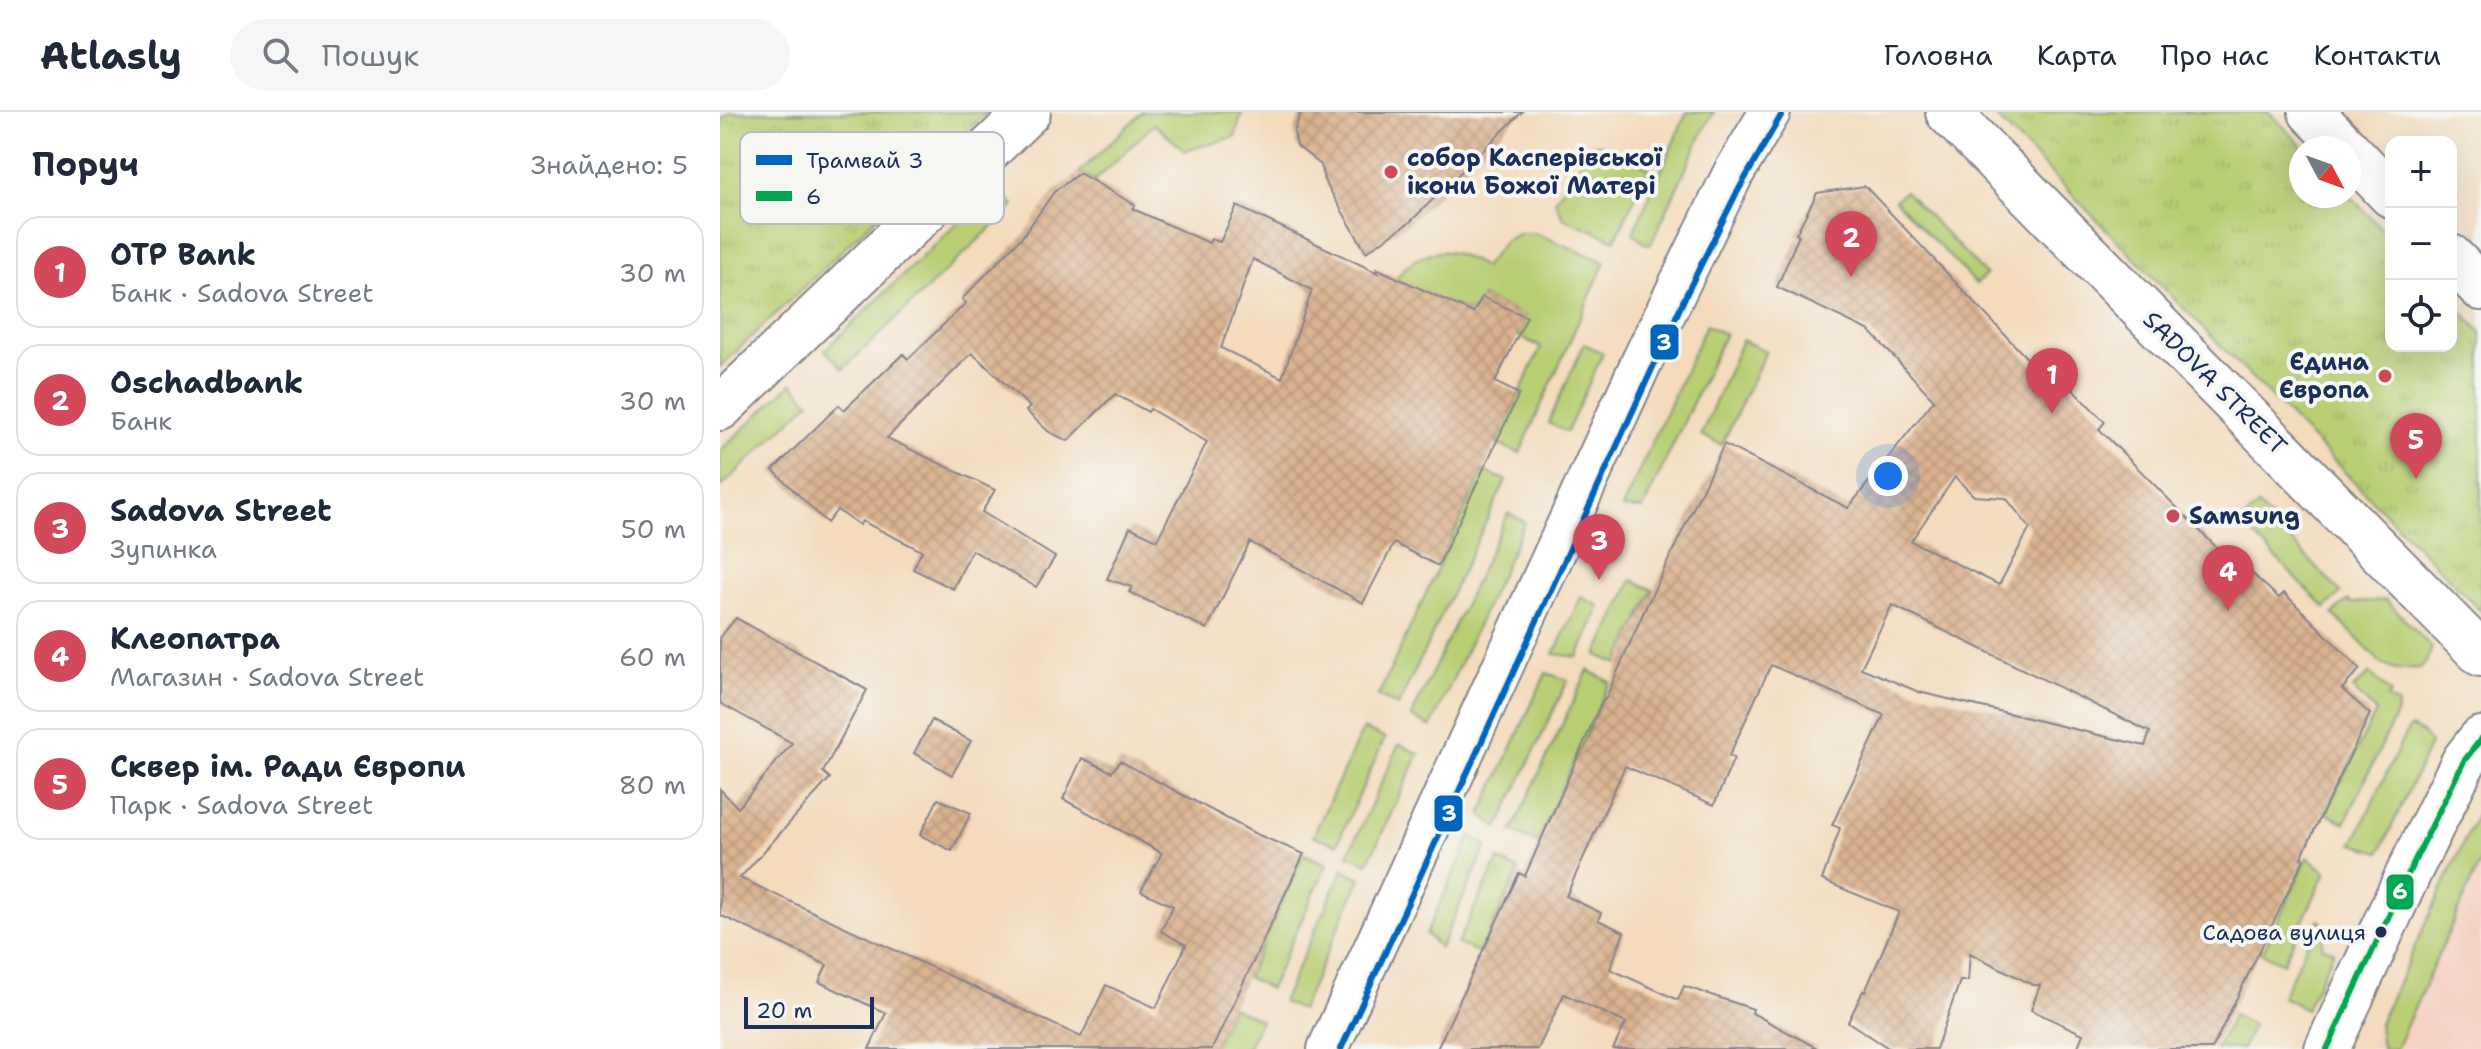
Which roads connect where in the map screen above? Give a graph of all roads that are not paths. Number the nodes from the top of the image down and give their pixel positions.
1 (1028, 112) edge
2 (1770, 112) edge
3 (1948, 112) edge
4 (2311, 112) edge
5 (1004, 135) edge
6 (2334, 136) edge
7 (2361, 164) edge
8 (2385, 189) edge
9 (911, 224) edge
10 (2457, 263) edge
11 (2481, 288) edge
12 (720, 408) edge
13 (2481, 654) edge
14 (2481, 739) edge
15 (1328, 1049) edge
16 (2327, 1049) edge

1 - 5 main road
2 - 15 street
3 - 13 main road, SADOVA STREET
4 - 6 main road
7 - 8 main road
9 - 12 main road
10 - 11 main road
14 - 16 main road

